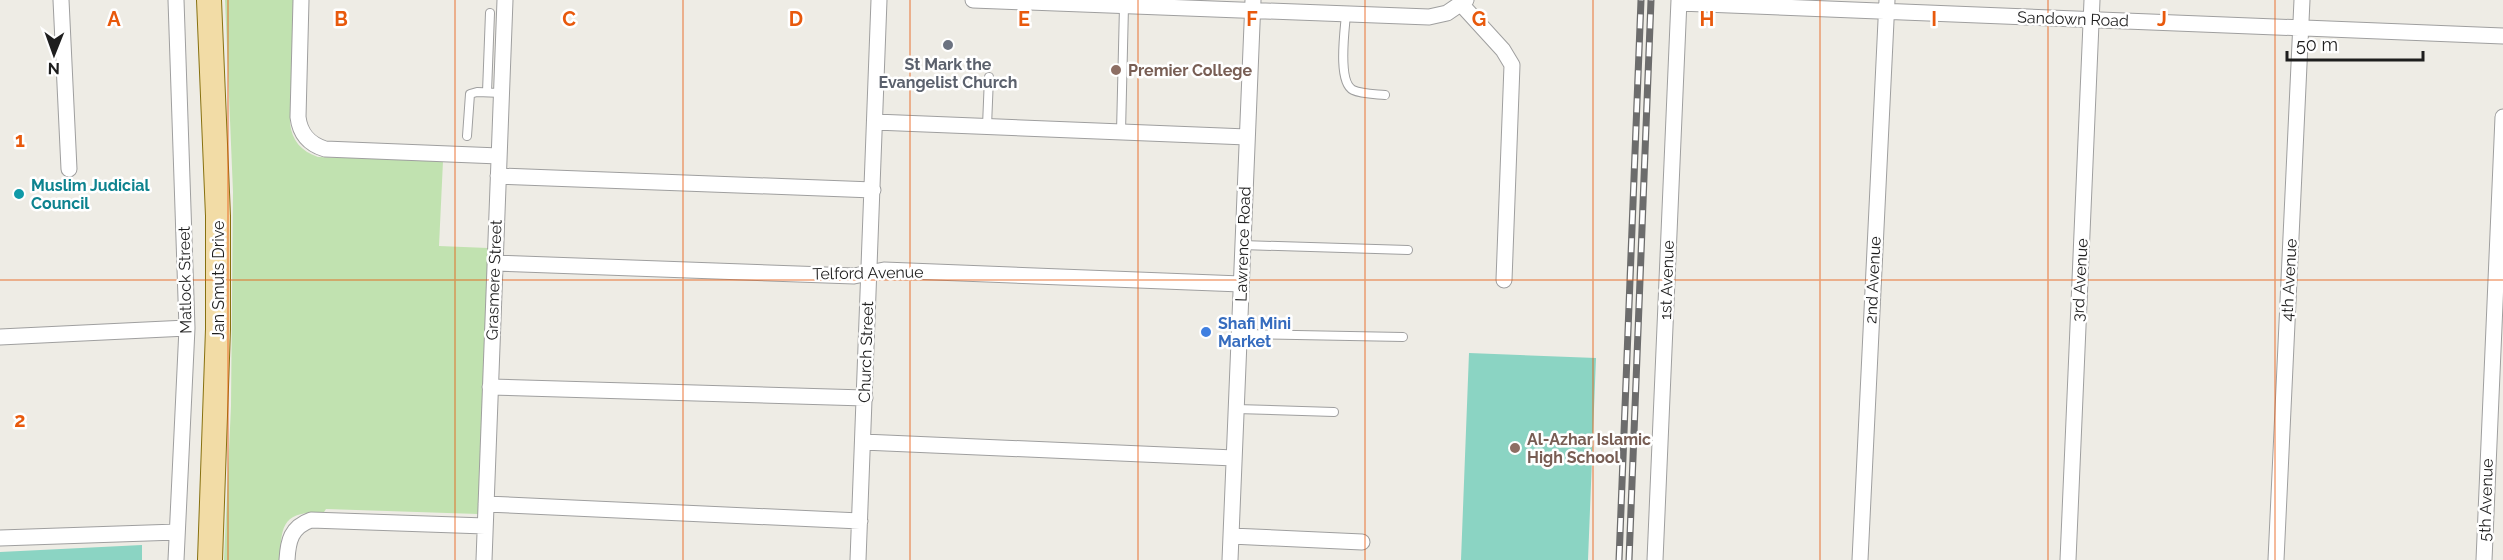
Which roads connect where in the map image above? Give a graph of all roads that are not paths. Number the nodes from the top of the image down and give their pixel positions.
1 (61, 0) edge
2 (176, 0) edge
3 (209, 0) edge
4 (301, 0) edge
5 (505, 0) edge
6 (879, 0) edge
7 (973, 0) edge
8 (2092, 0) edge
9 (2302, 0) edge
10 (1463, 2) edge
11 (1679, 2) edge
12 (1253, 5) edge
13 (1124, 6) junction
14 (1886, 6) edge
15 (490, 13) dead end
16 (1346, 14) junction
17 (2092, 20) junction
18 (2301, 28) junction
19 (2503, 36) edge
20 (989, 77) dead end
21 (494, 93) junction
22 (1385, 95) dead end
23 (2503, 117) edge
24 (875, 122) junction
25 (987, 126) junction
26 (1121, 132) junction
27 (467, 136) dead end
28 (1247, 136) junction
29 (499, 156) junction
30 (69, 169) dead end
31 (498, 176) junction
32 (873, 190) junction
33 (1242, 245) junction
34 (1408, 250) dead end
35 (495, 263) junction
36 (870, 272) junction
37 (1504, 280) dead end
38 (1241, 284) junction
39 (187, 328) junction
40 (1239, 334) junction
41 (0, 337) edge
42 (1403, 338) dead end
43 (490, 387) junction
44 (865, 398) junction
45 (1236, 409) junction
46 (1334, 412) dead end
47 (863, 442) junction
48 (1234, 458) junction
49 (486, 504) junction
50 (860, 521) junction
51 (485, 526) junction
52 (177, 532) junction
53 (1231, 536) junction
54 (0, 538) edge
55 (1362, 542) dead end
56 (176, 560) edge
57 (210, 560) edge
58 (287, 560) edge
59 (484, 560) edge
60 (858, 560) edge
61 (1230, 560) edge
62 (1655, 560) edge
63 (1860, 560) edge
64 (2068, 560) edge
65 (2276, 560) edge
66 (2484, 560) edge

1 - 30 street
2 - 39 street, Matlock Street
3 - 57 main road, Jan Smuts Drive
4 - 29 street
5 - 21 street, Grasmere Street
6 - 24 street, Church Street
7 - 13 street
8 - 17 street, 3rd Avenue
9 - 18 street, 4th Avenue
10 - 16 street
10 - 37 street
11 - 14 street, Sandown Road
11 - 62 street, 1st Avenue
12 - 13 street
12 - 16 street
12 - 28 street, Lawrence Road
13 - 26 lane
14 - 17 street, Sandown Road
14 - 63 street, 2nd Avenue
15 - 21 lane
16 - 22 lane
17 - 18 street, Sandown Road
17 - 64 street, 3rd Avenue
18 - 19 street, Sandown Road
18 - 65 street, 4th Avenue
20 - 25 lane
21 - 27 lane
21 - 29 street, Grasmere Street
23 - 66 street, 5th Avenue
24 - 25 street
24 - 32 street, Church Street
25 - 26 street
26 - 28 street
28 - 33 street, Lawrence Road
29 - 31 street, Grasmere Street
31 - 32 street
31 - 35 street, Grasmere Street
32 - 36 street, Church Street
33 - 34 lane
33 - 38 street, Lawrence Road
35 - 36 street, Telford Avenue
35 - 43 street, Grasmere Street
36 - 38 street, Telford Avenue
36 - 44 street, Church Street
38 - 40 street, Lawrence Road
39 - 41 street
39 - 52 street, Matlock Street
40 - 42 lane
40 - 45 street, Lawrence Road
43 - 44 street
43 - 49 street, Grasmere Street
44 - 47 street, Church Street
45 - 46 lane
45 - 48 street, Lawrence Road
47 - 48 street
47 - 50 street, Church Street
48 - 53 street, Lawrence Road
49 - 50 street
49 - 51 street, Grasmere Street
50 - 60 street, Church Street
51 - 58 street
51 - 59 street, Grasmere Street
52 - 54 street
52 - 56 street, Matlock Street
53 - 55 street
53 - 61 street, Lawrence Road

